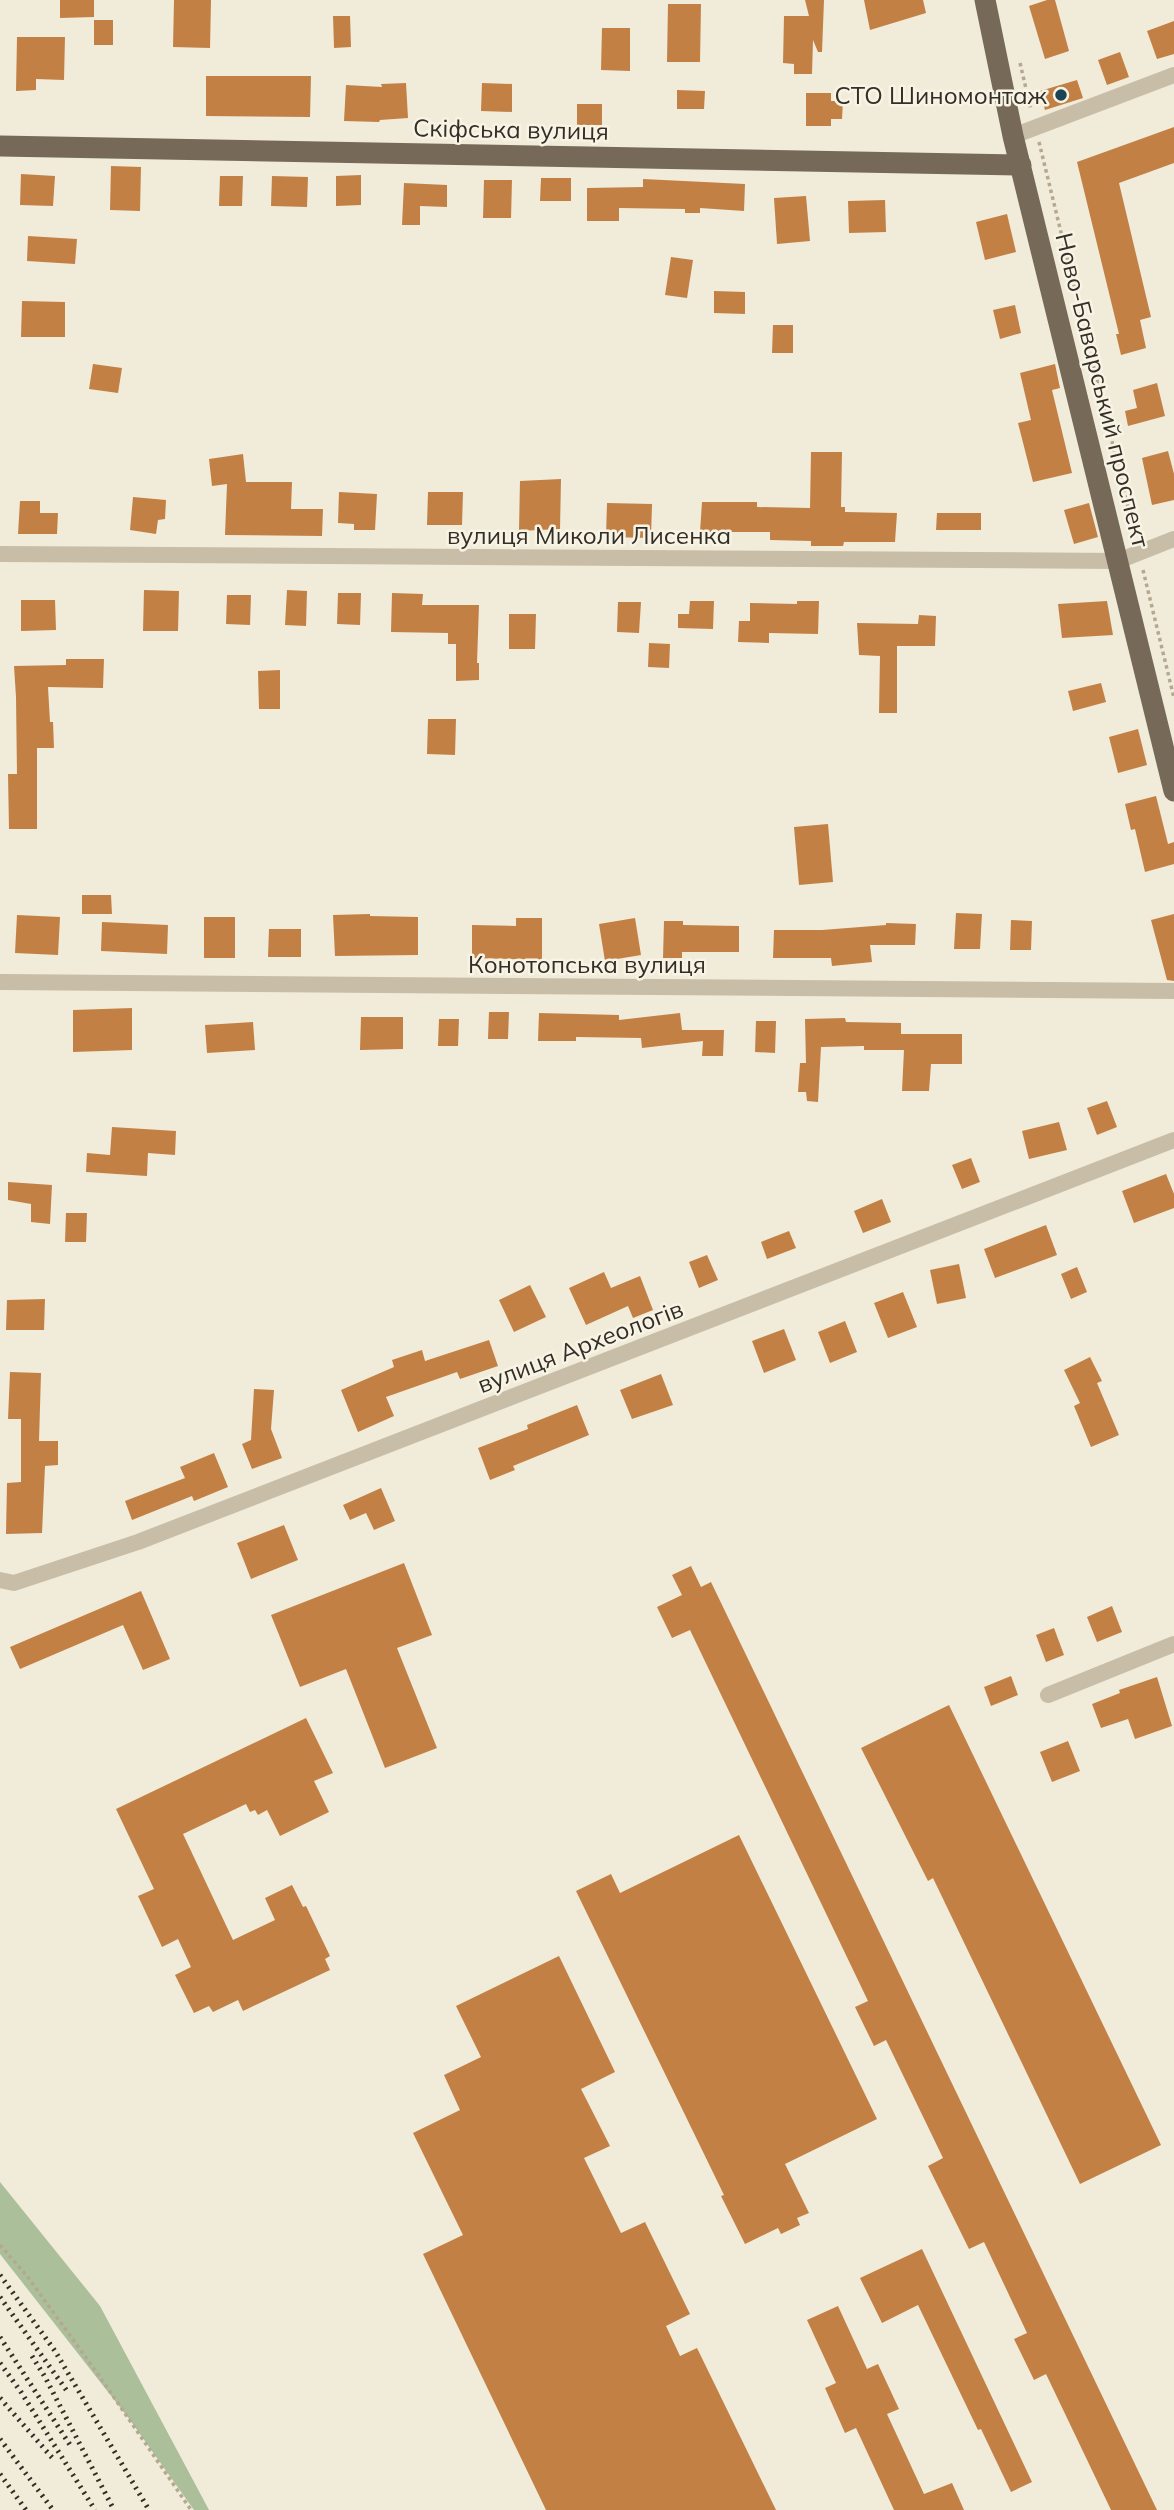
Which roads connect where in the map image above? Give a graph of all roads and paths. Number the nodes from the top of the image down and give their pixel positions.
1 (985, 0) edge
2 (1017, 51) dead end
3 (1174, 75) edge
4 (1035, 127) junction
5 (1013, 136) junction
6 (0, 146) edge
7 (1021, 165) junction
8 (1174, 539) edge
9 (1139, 553) junction
10 (0, 554) edge
11 (1118, 561) junction
12 (1174, 698) edge
13 (1174, 791) edge
14 (0, 982) edge
15 (1174, 992) edge
16 (1174, 1140) edge
17 (0, 1580) edge
18 (1174, 1644) edge
19 (1048, 1695) dead end
20 (0, 2245) edge
21 (191, 2510) edge

1 - 5 main road, Ново-Баварський проспект
2 - 4 path
3 - 4 street
4 - 5 street
4 - 9 path
5 - 7 main road, Ново-Баварський проспект
6 - 7 main road, Скіфська вулиця
7 - 11 main road, Ново-Баварський проспект
8 - 9 street, вулиця Миколи Лисенка
9 - 11 street, вулиця Миколи Лисенка
9 - 12 path
10 - 11 street, вулиця Миколи Лисенка
11 - 13 main road, Ново-Баварський проспект
14 - 15 street, Конотопська вулиця
16 - 17 street, вулиця Археологів
18 - 19 street
20 - 21 path

